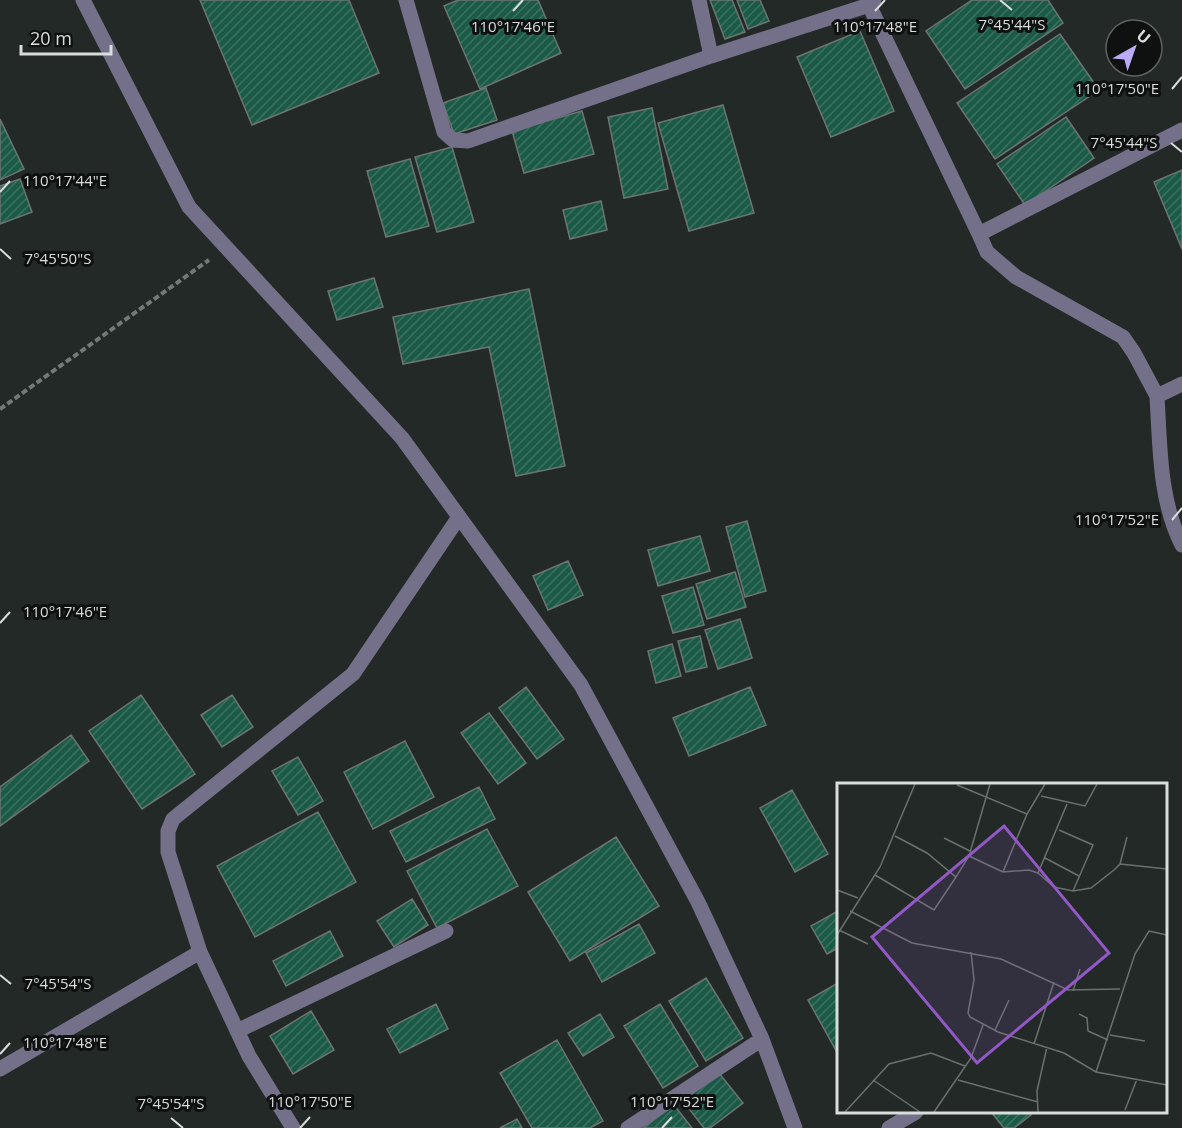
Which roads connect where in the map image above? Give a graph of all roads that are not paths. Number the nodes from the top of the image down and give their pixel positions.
1 (82, 0) edge
2 (406, 0) edge
3 (699, 0) edge
4 (871, 2) edge
5 (711, 56) junction
6 (1182, 130) edge
7 (979, 234) junction
8 (1182, 384) edge
9 (1157, 396) junction
10 (459, 517) junction
11 (1182, 545) edge
12 (446, 931) dead end
13 (200, 952) junction
14 (237, 1031) junction
15 (762, 1039) junction
16 (0, 1069) edge
17 (914, 1113) edge
18 (293, 1128) edge
19 (628, 1128) edge
20 (795, 1128) edge
21 (889, 1128) edge

1 - 10 street
2 - 5 street
3 - 5 street
4 - 5 street
4 - 7 street
6 - 7 street
7 - 9 street
8 - 9 street
9 - 11 street
10 - 13 street
10 - 15 street
12 - 14 street
13 - 14 street
13 - 16 street
14 - 18 street
15 - 19 street
15 - 20 street
17 - 21 street

